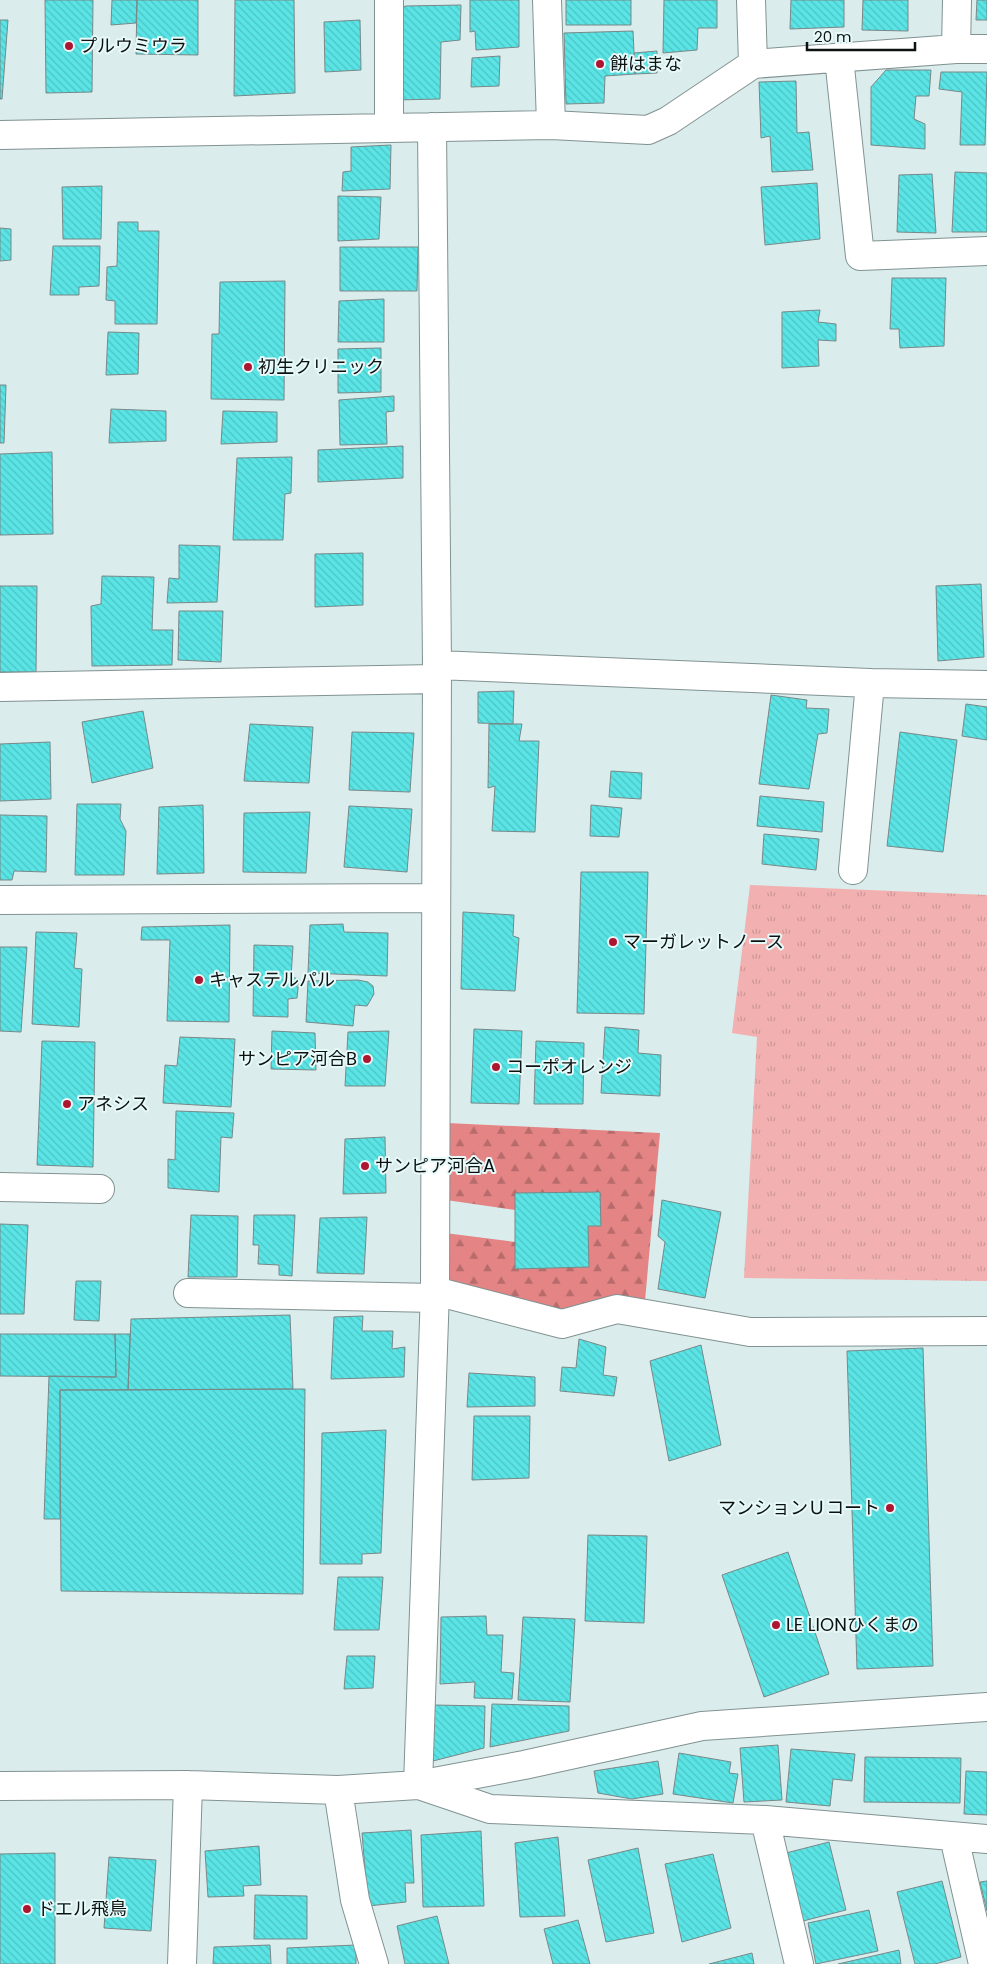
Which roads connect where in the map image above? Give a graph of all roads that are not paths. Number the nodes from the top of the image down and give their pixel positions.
1 (390, 0) edge
2 (547, 0) edge
3 (751, 0) edge
4 (957, 0) edge
5 (956, 49) junction
6 (987, 49) edge
7 (839, 58) junction
8 (753, 64) junction
9 (551, 125) junction
10 (389, 126) junction
11 (432, 127) junction
12 (0, 135) edge
13 (987, 252) edge
14 (437, 672) junction
15 (870, 682) junction
16 (987, 685) edge
17 (0, 687) edge
18 (853, 870) dead end
19 (436, 898) junction
20 (0, 900) edge
21 (0, 1187) edge
22 (100, 1189) dead end
23 (188, 1293) dead end
24 (435, 1295) junction
25 (987, 1331) edge
26 (987, 1707) edge
27 (188, 1785) junction
28 (418, 1785) junction
29 (0, 1786) edge
30 (338, 1790) junction
31 (765, 1820) junction
32 (954, 1837) junction
33 (987, 1839) edge
34 (182, 1964) edge
35 (374, 1964) edge
36 (800, 1964) edge
37 (983, 1964) edge

1 - 10 street
2 - 9 street
3 - 8 street
4 - 5 street
5 - 6 street
5 - 7 street
7 - 8 street
7 - 13 street
8 - 9 street
9 - 11 street
10 - 11 street
10 - 12 street
11 - 14 street
14 - 15 street
14 - 17 street
14 - 19 street
15 - 16 street
15 - 18 street
19 - 20 street
19 - 24 street
21 - 22 street
23 - 24 street
24 - 25 street
24 - 28 street
26 - 28 street
27 - 29 street
27 - 30 street
27 - 34 street
28 - 30 street
28 - 31 street
30 - 35 street
31 - 32 street
31 - 36 street
32 - 33 street
32 - 37 street

